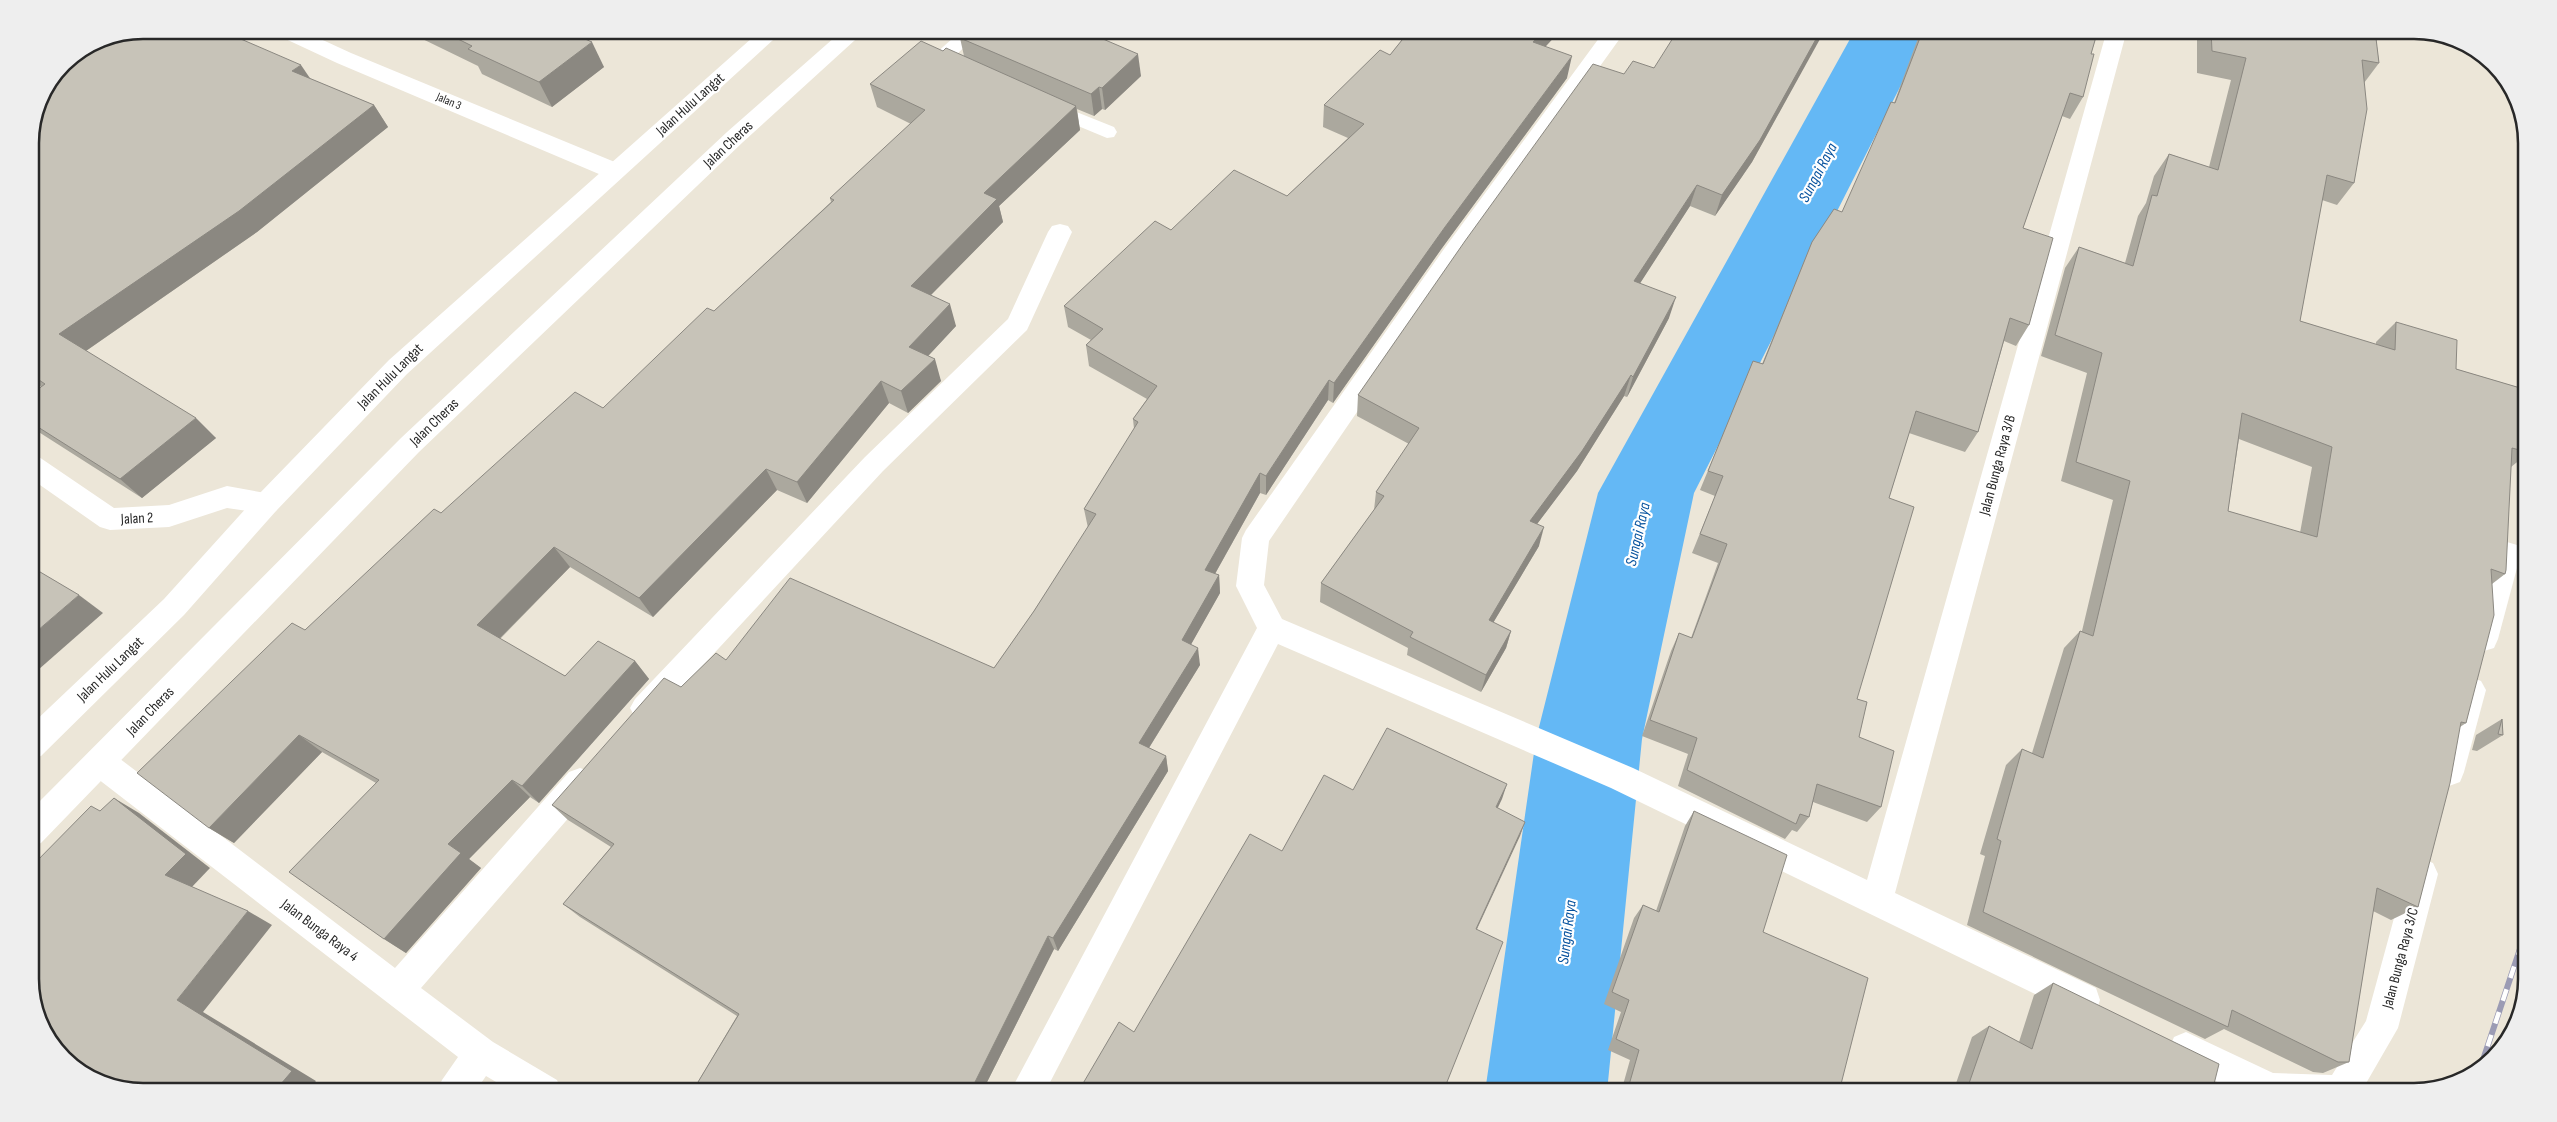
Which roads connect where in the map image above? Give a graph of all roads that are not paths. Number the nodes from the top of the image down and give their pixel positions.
1 (303, 39) edge
2 (764, 39) edge
3 (846, 39) edge
4 (963, 39) edge
5 (1609, 39) edge
6 (2115, 39) edge
7 (976, 74) edge
8 (1037, 101) edge
9 (1107, 132) dead end
10 (614, 171) junction
11 (1060, 232) dead end
12 (39, 470) edge
13 (267, 503) junction
14 (2507, 553) edge
15 (1272, 628) junction
16 (629, 726) edge
17 (39, 737) edge
18 (100, 762) junction
19 (596, 764) edge
20 (2442, 800) edge
21 (39, 824) edge
22 (2429, 848) edge
23 (1877, 900) junction
24 (398, 989) junction
25 (2110, 1012) edge
26 (2164, 1038) edge
27 (481, 1054) junction
28 (460, 1083) edge
29 (530, 1083) edge
30 (1032, 1083) edge
31 (2257, 1083) edge
32 (2347, 1083) edge

1 - 10 street, Jalan 3
2 - 10 street, Jalan Hulu Langat
3 - 18 street, Jalan Cheras
4 - 7 lane
5 - 15 street
6 - 23 street, Jalan Bunga Raya 3/B
8 - 9 lane
10 - 13 street, Jalan Hulu Langat
11 - 16 street
12 - 13 street, Jalan 2
13 - 17 street, Jalan Hulu Langat
14 - 20 street
15 - 23 street
15 - 30 street
18 - 21 street, Jalan Cheras
18 - 24 street, Jalan Bunga Raya 4
19 - 24 street
22 - 32 street, Jalan Bunga Raya 3/C
23 - 25 street
24 - 27 street, Jalan Bunga Raya 4
26 - 31 street
27 - 28 street
27 - 29 street, Jalan Bunga Raya 4

